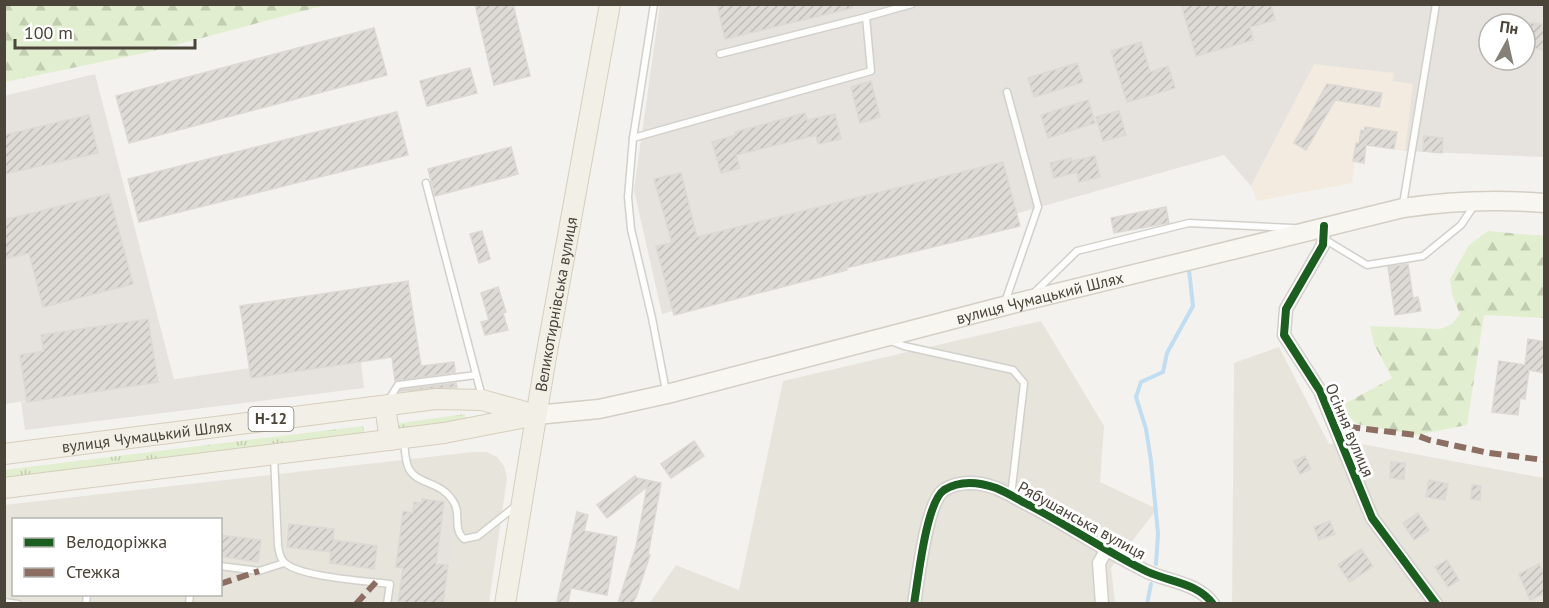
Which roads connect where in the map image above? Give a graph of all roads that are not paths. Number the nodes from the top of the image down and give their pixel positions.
1 (610, 4) edge
2 (654, 4) edge
3 (912, 4) edge
4 (1436, 4) edge
5 (866, 17) junction
6 (720, 54) dead end
7 (1006, 92) dead end
8 (633, 138) junction
9 (426, 183) dead end
10 (1476, 201) junction
11 (1545, 203) edge
12 (1403, 208) junction
13 (1319, 231) junction
14 (1027, 300) junction
15 (1004, 306) junction
16 (883, 337) junction
17 (476, 375) junction
18 (667, 394) junction
19 (482, 400) junction
20 (385, 406) junction
21 (537, 415) junction
22 (397, 439) junction
23 (4, 454) edge
24 (274, 454) junction
25 (4, 488) edge
26 (1011, 496) junction
27 (522, 500) junction
28 (1107, 549) junction
29 (284, 563) junction
30 (222, 566) edge
31 (4, 602) edge
32 (18, 603) edge
33 (387, 603) edge
34 (505, 603) edge
35 (914, 603) edge
36 (1102, 603) edge
37 (1213, 603) edge
38 (1436, 603) edge

1 - 21 main road, Великотирнівська вулиця
2 - 8 lane
3 - 5 lane
4 - 12 lane
5 - 6 lane
5 - 8 lane
7 - 15 lane
8 - 18 lane
9 - 17 lane
10 - 11 main road, вулиця Чумацький Шлях
10 - 12 main road, вулиця Чумацький Шлях
10 - 13 lane
12 - 13 main road, вулиця Чумацький Шлях
13 - 14 main road, вулиця Чумацький Шлях
13 - 14 lane
13 - 38 street, Осіння вулиця
14 - 15 main road, вулиця Чумацький Шлях
15 - 16 main road, вулиця Чумацький Шлях
16 - 18 main road, вулиця Чумацький Шлях
16 - 26 lane
17 - 19 lane
17 - 20 lane
18 - 21 main road, вулиця Чумацький Шлях
19 - 20 main road, вулиця Чумацький Шлях / Н-12
19 - 21 main road, вулиця Чумацький Шлях / Н-12
20 - 22 main road
20 - 23 main road, вулиця Чумацький Шлях / Н-12
21 - 22 main road, вулиця Чумацький Шлях / Н-12
21 - 27 main road, Великотирнівська вулиця
22 - 24 main road, вулиця Чумацький Шлях / Н-12
22 - 27 lane
24 - 25 main road, вулиця Чумацький Шлях / Н-12
24 - 29 lane
26 - 28 street, Рябушанська вулиця
26 - 35 street, Рябушанська вулиця
27 - 34 main road, Великотирнівська вулиця
28 - 36 street
28 - 37 street, Рябушанська вулиця
29 - 30 lane
29 - 33 lane
31 - 32 lane

